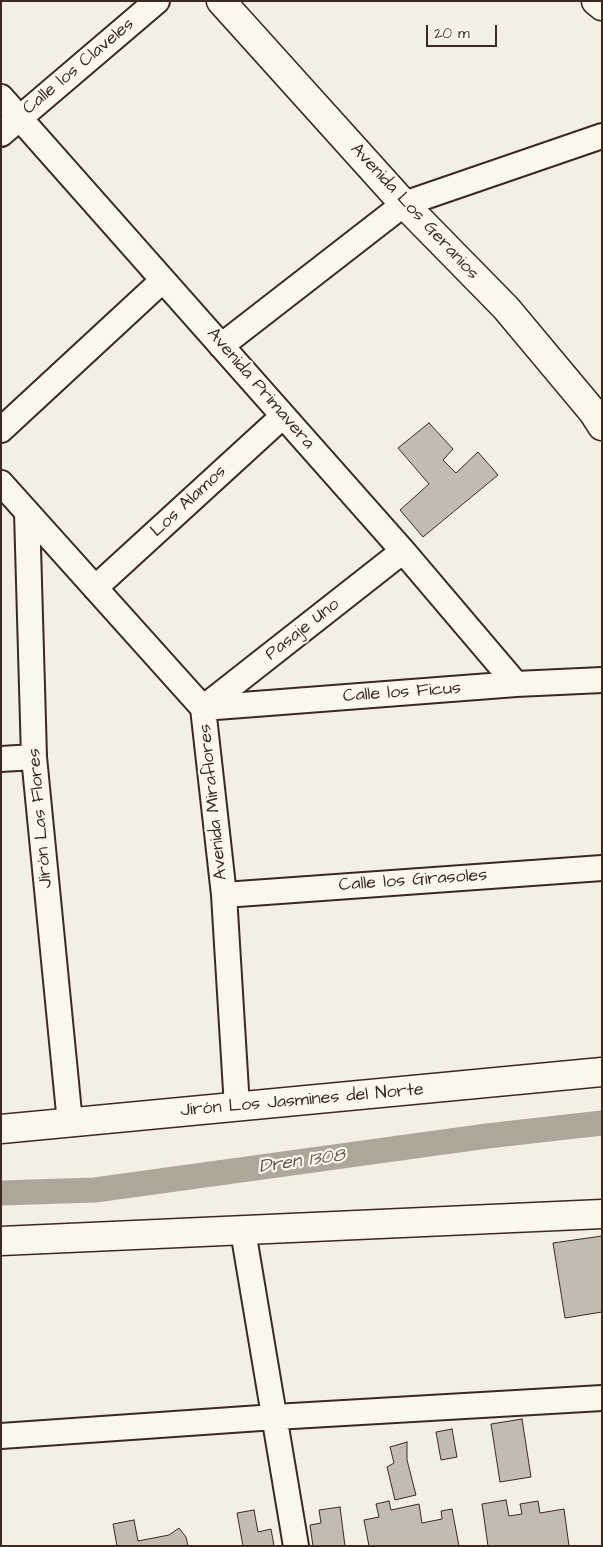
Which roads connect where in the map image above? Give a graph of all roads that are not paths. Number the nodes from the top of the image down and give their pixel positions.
1 (157, 1) edge
2 (220, 1) edge
3 (596, 1) edge
4 (602, 6) edge
5 (1, 97) edge
6 (20, 118) junction
7 (1, 134) edge
8 (602, 136) edge
9 (404, 204) junction
10 (163, 280) junction
11 (222, 346) junction
12 (283, 416) junction
13 (602, 426) edge
14 (1, 430) edge
15 (1, 483) edge
16 (27, 512) junction
17 (403, 552) junction
18 (95, 588) junction
19 (602, 680) edge
20 (516, 684) junction
21 (203, 708) junction
22 (34, 756) junction
23 (1, 759) edge
24 (602, 868) edge
25 (224, 895) junction
26 (602, 1072) edge
27 (237, 1107) junction
28 (70, 1123) junction
29 (1, 1129) edge
30 (602, 1214) edge
31 (244, 1231) junction
32 (1, 1242) edge
33 (602, 1398) edge
34 (275, 1416) junction
35 (1, 1436) edge
36 (296, 1546) edge

1 - 6 street, Calle los Claveles
2 - 9 street, Avenida Los Geranios
3 - 4 street
5 - 6 street, Avenida Primavera
6 - 7 street, Calle los Claveles
6 - 10 street, Avenida Primavera
8 - 9 street
9 - 11 street
9 - 13 street, Avenida Los Geranios
10 - 11 street, Avenida Primavera
10 - 14 street
11 - 12 street, Avenida Primavera
12 - 17 street, Avenida Primavera
12 - 18 street, Los Alamos
15 - 16 street, Avenida Miraflores
16 - 18 street, Avenida Miraflores
16 - 22 street, Jirón Las Flores
17 - 20 street, Avenida Primavera
17 - 21 street, Pasaje Uno
18 - 21 street, Avenida Miraflores
19 - 20 street, Calle los Ficus
20 - 21 street, Calle los Ficus
21 - 25 street, Avenida Miraflores
22 - 23 street
22 - 28 street, Jirón Las Flores
24 - 25 street, Calle los Girasoles
25 - 27 street, Avenida Miraflores
26 - 27 street, Jirón Los Jasmines del Norte
27 - 28 street, Jirón Los Jasmines del Norte
28 - 29 street, Jirón Los Jasmines del Norte
30 - 31 street
31 - 32 street
31 - 34 street
33 - 34 street
34 - 35 street
34 - 36 street

